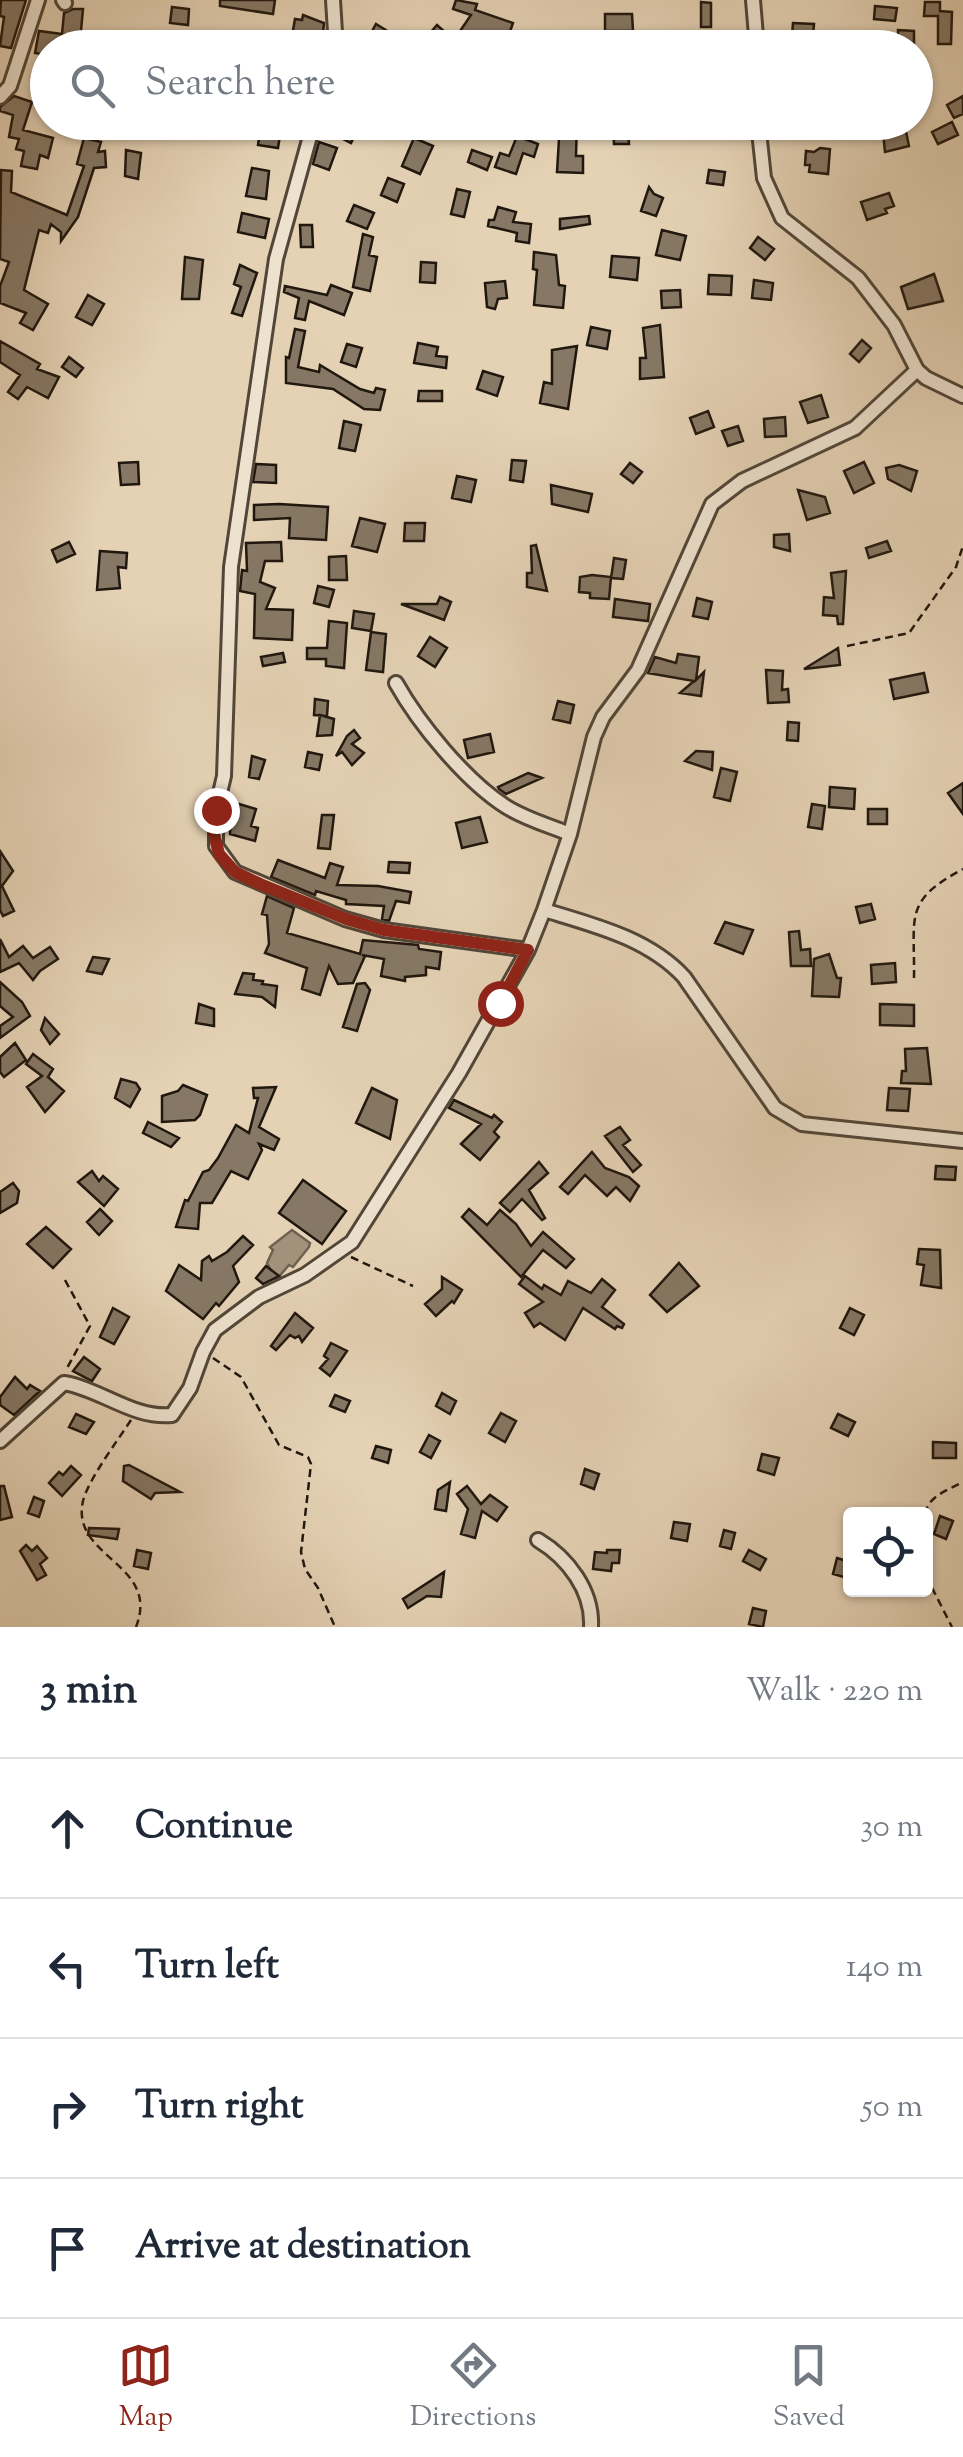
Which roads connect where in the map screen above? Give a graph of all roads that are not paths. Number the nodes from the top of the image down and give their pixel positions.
1 (38, 0) edge
2 (333, 0) edge
3 (753, 0) edge
4 (335, 30) edge
5 (756, 30) edge
6 (0, 97) edge
7 (309, 140) edge
8 (760, 140) edge
9 (917, 370) junction
10 (963, 396) edge
11 (396, 683) dead end
12 (570, 834) junction
13 (544, 910) junction
14 (528, 950) junction
15 (963, 1141) edge
16 (0, 1441) edge
17 (538, 1540) dead end
18 (591, 1627) edge

1 - 6 street
2 - 4 street
3 - 5 street
7 - 14 street
8 - 9 street
9 - 10 street
9 - 12 street
11 - 12 street
12 - 13 street
13 - 14 street
13 - 15 street
14 - 16 street
17 - 18 street

